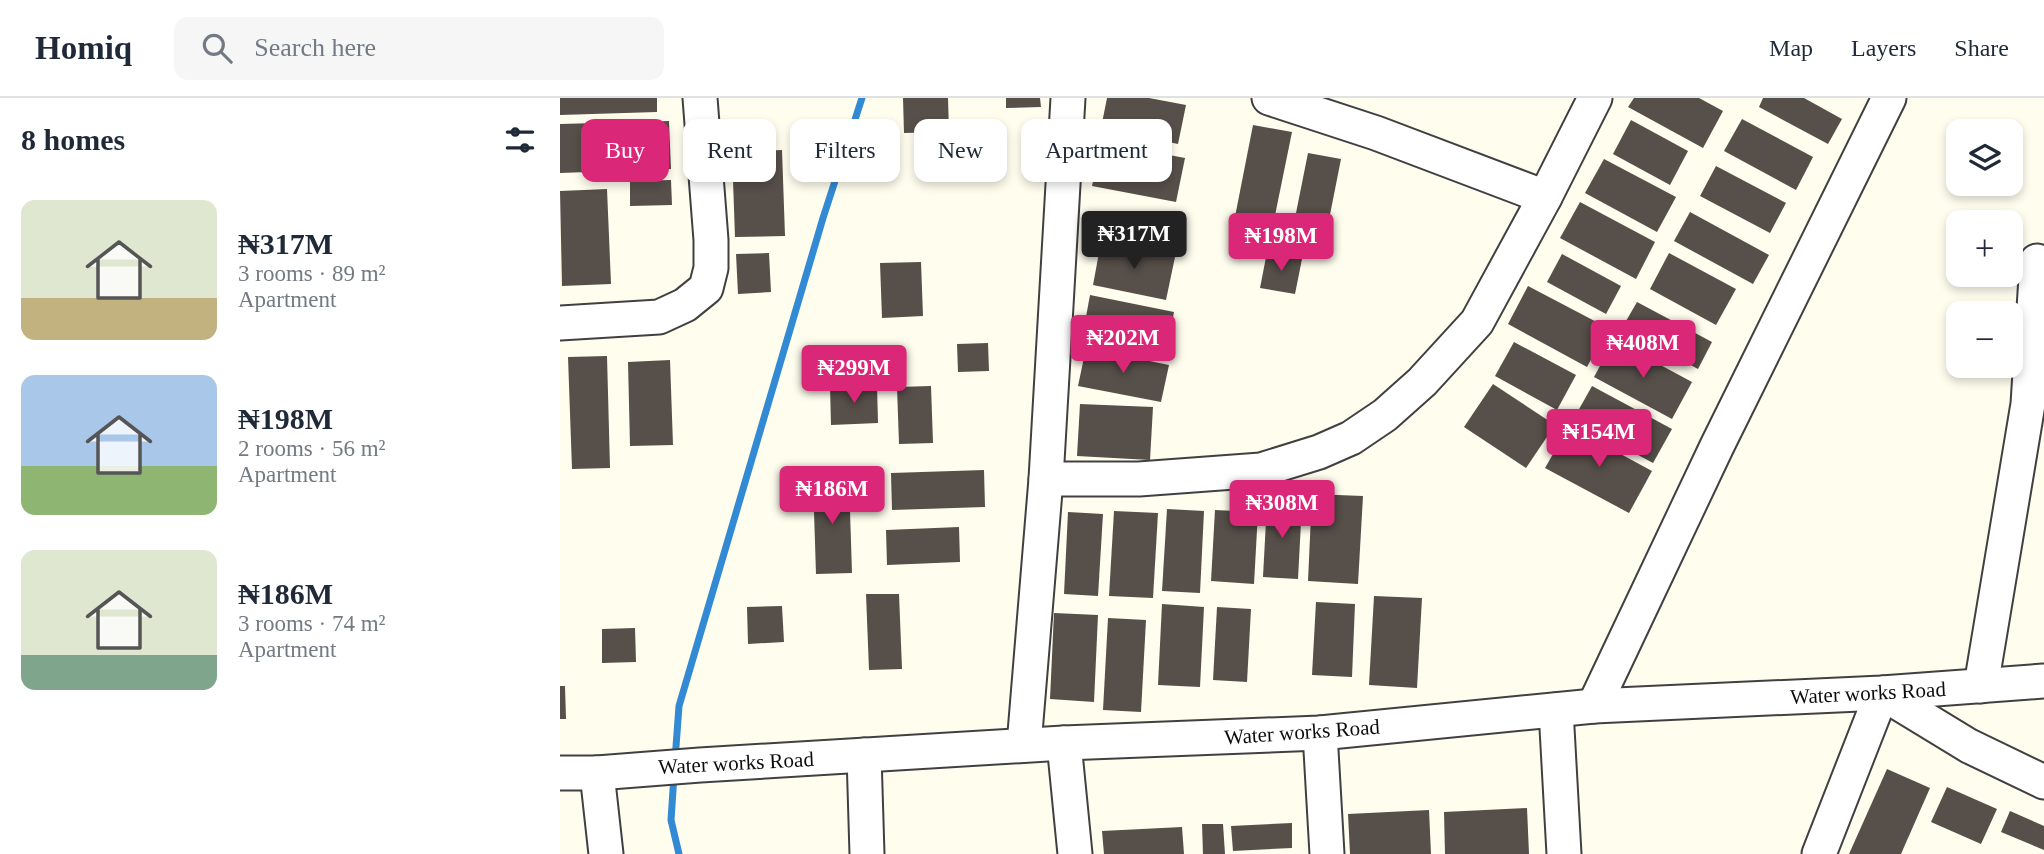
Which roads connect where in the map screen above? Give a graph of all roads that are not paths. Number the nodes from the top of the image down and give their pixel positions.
1 (701, 98) edge
2 (1068, 98) edge
3 (1269, 98) edge
4 (1595, 98) edge
5 (1889, 98) edge
6 (1545, 197) junction
7 (2037, 261) dead end
8 (560, 323) edge
9 (1046, 479) junction
10 (2044, 681) edge
11 (1981, 686) junction
12 (1882, 693) junction
13 (1594, 706) junction
14 (1556, 710) junction
15 (1320, 733) junction
16 (1064, 743) junction
17 (1024, 745) junction
18 (864, 755) junction
19 (560, 773) edge
20 (597, 773) junction
21 (2044, 782) edge
22 (606, 854) edge
23 (867, 854) edge
24 (1075, 854) edge
25 (1327, 854) edge
26 (1564, 854) edge
27 (1819, 854) edge

1 - 8 street
2 - 9 street
3 - 6 street
4 - 6 street
5 - 13 street
6 - 9 street
7 - 11 street
9 - 17 street
10 - 11 street, Water works Road
11 - 12 street, Water works Road
12 - 13 street, Water works Road
12 - 21 street
12 - 27 street
13 - 14 street, Water works Road
14 - 15 street, Water works Road
14 - 26 street
15 - 16 street, Water works Road
15 - 25 street
16 - 17 street, Water works Road
16 - 24 street
17 - 18 street, Water works Road
18 - 20 street, Water works Road
18 - 23 street
19 - 20 street, Water works Road
20 - 22 street

